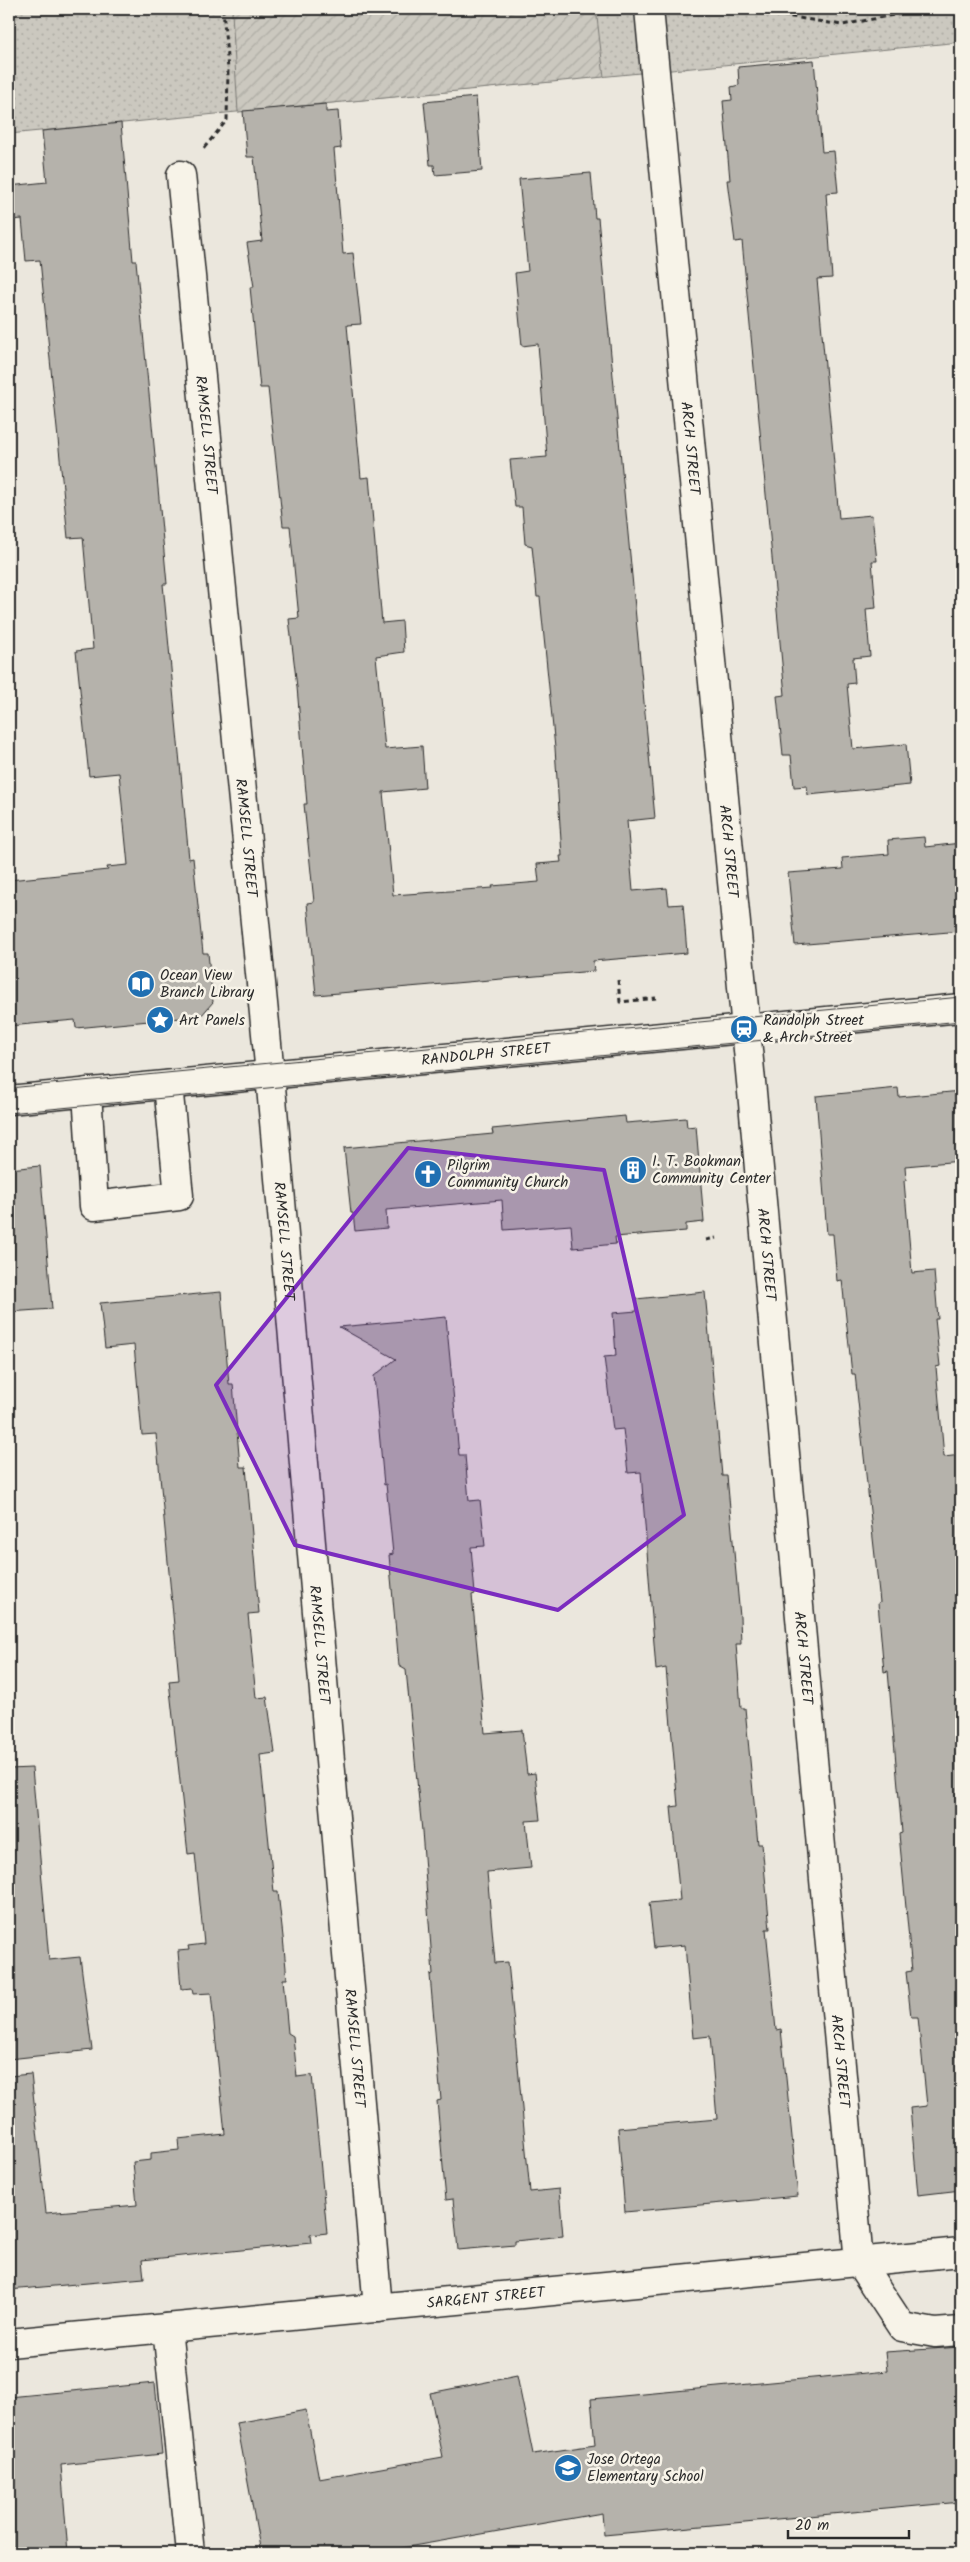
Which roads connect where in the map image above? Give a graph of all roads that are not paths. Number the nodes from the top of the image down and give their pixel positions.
1 (649, 9) edge
2 (181, 175) road end
3 (961, 1008) edge
4 (746, 1029) junction
5 (269, 1075) junction
6 (168, 1085) junction
7 (87, 1092) junction
8 (9, 1100) edge
9 (961, 2252) edge
10 (859, 2262) junction
11 (378, 2308) junction
12 (167, 2328) junction
13 (961, 2331) edge
14 (9, 2343) edge
15 (190, 2553) edge

1 - 4 street, ARCH STREET
2 - 5 street, RAMSELL STREET
3 - 4 street, RANDOLPH STREET
4 - 5 street, RANDOLPH STREET
4 - 10 street, ARCH STREET
5 - 6 street, RANDOLPH STREET
5 - 11 street, RAMSELL STREET
6 - 7 street, RANDOLPH STREET
6 - 7 street
7 - 8 street, RANDOLPH STREET
9 - 10 street, SARGENT STREET
10 - 11 street, SARGENT STREET
10 - 13 street
11 - 12 street, SARGENT STREET
12 - 14 street, SARGENT STREET
12 - 15 street

